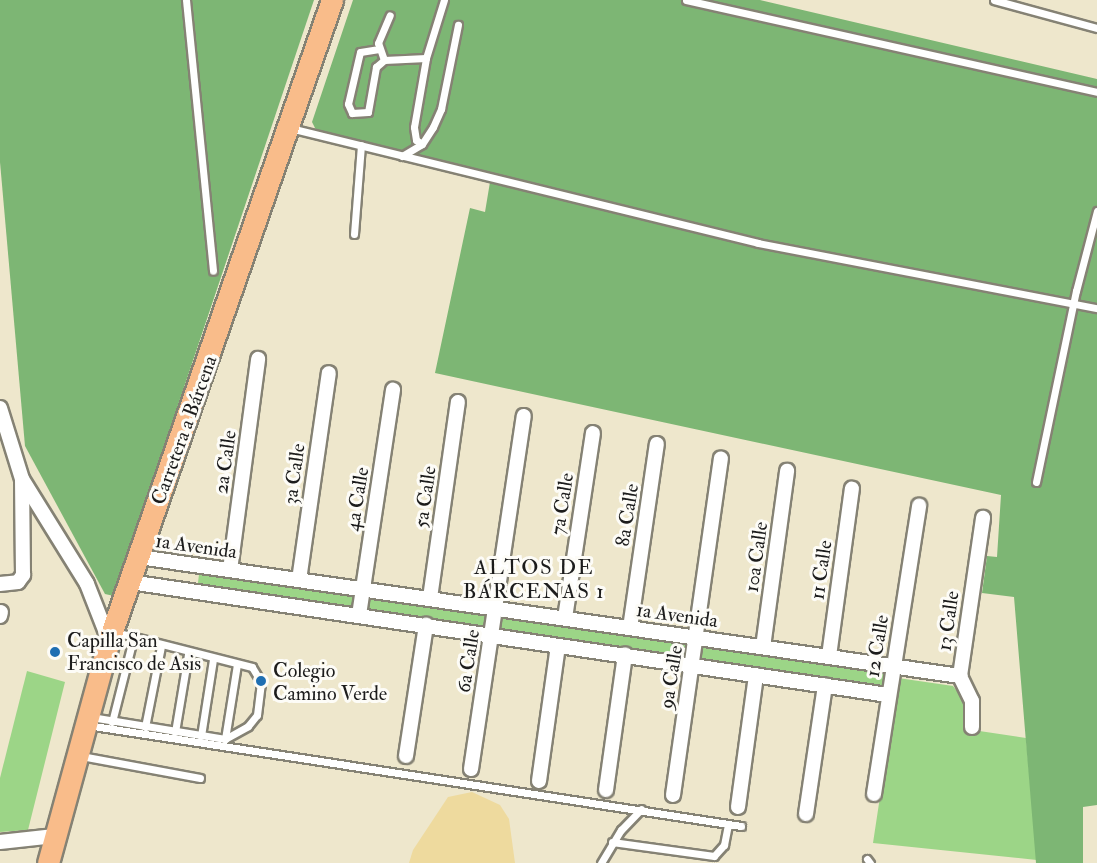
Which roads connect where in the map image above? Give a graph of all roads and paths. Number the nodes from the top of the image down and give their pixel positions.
1 (186, 0) edge
2 (332, 0) edge
3 (444, 0) edge
4 (686, 0) edge
5 (994, 0) edge
6 (390, 15) dead end
7 (458, 25) dead end
8 (1097, 28) edge
9 (379, 49) junction
10 (426, 58) junction
11 (384, 60) junction
12 (1097, 92) edge
13 (290, 128) junction
14 (422, 144) junction
15 (361, 145) junction
16 (402, 156) junction
17 (1097, 211) edge
18 (354, 234) dead end
19 (213, 271) dead end
20 (1073, 304) junction
21 (1097, 308) edge
22 (258, 358) dead end
23 (329, 373) dead end
24 (393, 390) dead end
25 (458, 402) dead end
26 (0, 408) edge
27 (524, 416) dead end
28 (593, 433) dead end
29 (657, 444) dead end
30 (721, 458) dead end
31 (787, 471) dead end
32 (22, 480) junction
33 (1036, 482) dead end
34 (852, 489) dead end
35 (919, 505) dead end
36 (982, 518) dead end
37 (139, 557) junction
38 (230, 570) junction
39 (299, 580) junction
40 (130, 582) junction
41 (0, 584) edge
42 (363, 589) junction
43 (430, 598) junction
44 (495, 609) junction
45 (359, 615) junction
46 (565, 618) junction
47 (426, 625) junction
48 (630, 628) junction
49 (111, 636) junction
50 (491, 636) junction
51 (697, 638) junction
52 (133, 639) junction
53 (161, 646) junction
54 (558, 646) junction
55 (763, 647) junction
56 (188, 654) junction
57 (625, 654) junction
58 (829, 656) junction
59 (213, 658) junction
60 (237, 664) junction
61 (693, 665) junction
62 (894, 666) junction
63 (756, 675) junction
64 (960, 676) junction
65 (825, 685) junction
66 (888, 695) junction
67 (87, 721) junction
68 (112, 722) junction
69 (145, 727) junction
70 (972, 727) dead end
71 (175, 732) junction
72 (201, 736) junction
73 (225, 739) junction
74 (75, 756) junction
75 (406, 756) dead end
76 (471, 769) dead end
77 (200, 778) dead end
78 (539, 781) dead end
79 (606, 790) dead end
80 (673, 795) dead end
81 (874, 795) dead end
82 (738, 807) dead end
83 (641, 809) junction
84 (806, 814) dead end
85 (728, 825) junction
86 (741, 826) dead end
87 (55, 836) junction
88 (0, 842) edge
89 (612, 842) junction
90 (48, 863) edge
91 (601, 863) edge

1 - 19 lane
2 - 13 main road, Carretera a Bárcena
3 - 10 lane
4 - 12 lane
5 - 8 lane
6 - 9 lane
7 - 14 lane
9 - 11 lane
9 - 11 lane
10 - 11 lane
10 - 14 lane
13 - 15 lane
13 - 37 main road, Carretera a Bárcena
14 - 16 lane
15 - 16 lane
15 - 18 lane
16 - 20 lane
17 - 20 lane
20 - 21 lane
20 - 33 lane
22 - 38 street, 2a Calle
23 - 39 street, 3a Calle
24 - 42 street, 4a Calle
25 - 43 street, 5a Calle
26 - 32 street
27 - 44 street, 6a Calle
28 - 46 street, 7a Calle
29 - 48 street, 8a Calle
30 - 51 street, 9a Calle
31 - 55 street, 10a Calle
32 - 41 street
32 - 49 street
34 - 58 street, 11 Calle
35 - 62 street, 12 Calle
36 - 64 street, 13 Calle
37 - 38 street, 1a Avenida
37 - 40 main road, Carretera a Bárcena
38 - 39 street, 1a Avenida
39 - 42 street, 1a Avenida
40 - 45 street
40 - 49 main road, Carretera a Bárcena
42 - 43 street, 1a Avenida
42 - 45 street, 4a Calle
43 - 44 street, 1a Avenida
44 - 46 street, 1a Avenida
44 - 50 street, 6a Calle
45 - 47 street
46 - 48 street, 1a Avenida
47 - 50 street
47 - 75 street
48 - 51 street, 1a Avenida
49 - 52 lane
49 - 67 main road, Carretera a Bárcena
50 - 54 street
50 - 76 street, 6a Calle
51 - 55 street, 1a Avenida
51 - 61 street, 9a Calle
52 - 53 lane
52 - 68 lane
53 - 56 lane
53 - 69 lane
54 - 57 street
54 - 78 street
55 - 58 street, 1a Avenida
56 - 59 lane
56 - 71 lane
57 - 61 street
57 - 79 street
58 - 62 street, 1a Avenida
59 - 60 lane
59 - 72 lane
60 - 73 lane
60 - 73 lane
61 - 63 street
61 - 80 street, 9a Calle
62 - 64 street, 1a Avenida
62 - 66 street, 12 Calle
63 - 65 street
63 - 82 street
64 - 70 street, 13 Calle
65 - 66 street
65 - 84 street
66 - 81 street, 12 Calle
67 - 68 lane
67 - 74 main road, Carretera a Bárcena
67 - 83 lane
68 - 69 lane
69 - 71 lane
71 - 72 lane
72 - 73 lane
74 - 77 lane
74 - 87 main road, Carretera a Bárcena
83 - 85 lane
83 - 89 lane
85 - 86 lane
85 - 89 lane
87 - 88 street
87 - 90 main road, Carretera a Bárcena
89 - 91 lane

